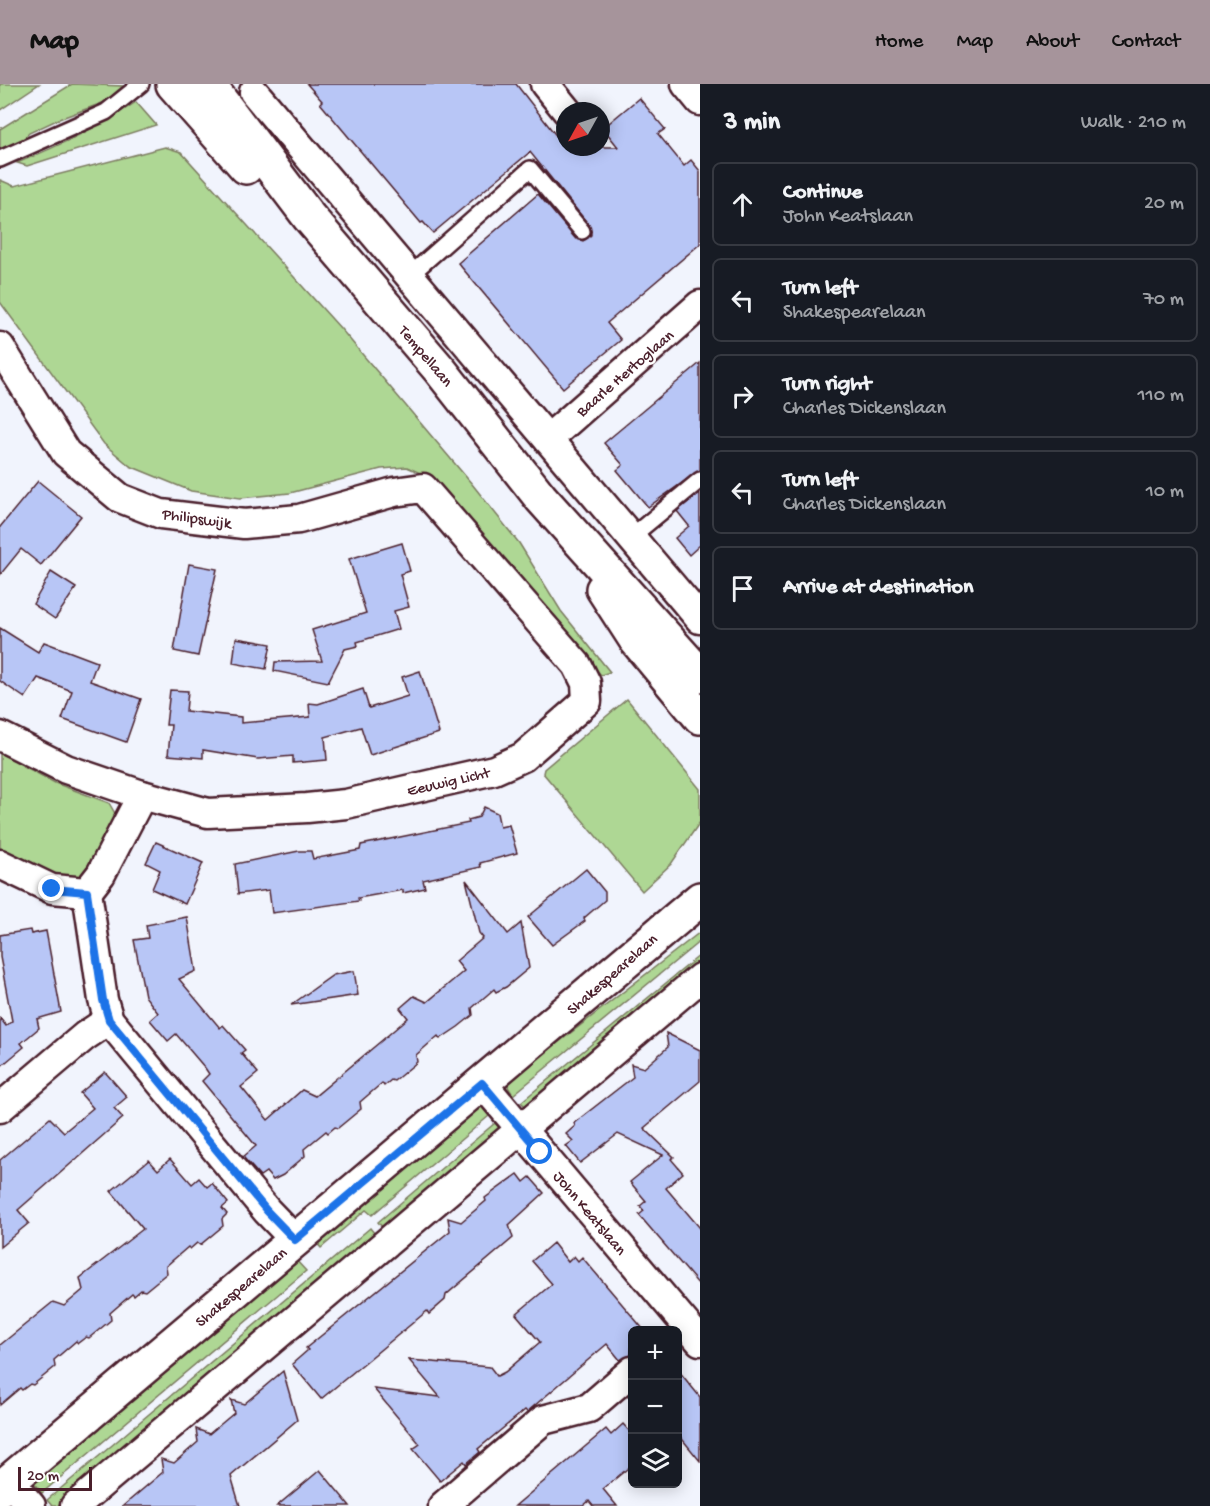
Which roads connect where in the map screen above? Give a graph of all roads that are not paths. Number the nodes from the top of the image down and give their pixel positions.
1 (141, 84) edge
2 (173, 84) edge
3 (208, 84) edge
4 (545, 84) edge
5 (686, 84) edge
6 (254, 92) dead end
7 (700, 101) edge
8 (560, 102) edge
9 (0, 159) edge
10 (309, 217) junction
11 (582, 231) dead end
12 (410, 274) junction
13 (700, 305) edge
14 (0, 347) edge
15 (548, 439) junction
16 (700, 480) edge
17 (394, 492) joint
18 (541, 498) junction
19 (631, 537) junction
20 (700, 619) edge
21 (700, 675) edge
22 (700, 717) edge
23 (0, 736) edge
24 (142, 795) junction
25 (0, 864) edge
26 (87, 892) junction
27 (700, 899) edge
28 (700, 978) edge
29 (109, 1020) junction
30 (482, 1083) junction
31 (0, 1108) edge
32 (520, 1128) junction
33 (295, 1240) junction
34 (688, 1333) edge
35 (628, 1375) edge
36 (5, 1485) edge
37 (31, 1506) edge
38 (75, 1506) edge
39 (443, 1506) edge

1 - 9 lane
2 - 10 main road, Tempellaan
3 - 10 main road, Tempellaan
4 - 8 street
5 - 7 street
6 - 12 street
10 - 18 main road, Tempellaan
11 - 12 lane
12 - 15 street
13 - 15 street, Baarle Hertoglaan
14 - 17 street, Philipswijk
15 - 19 street
16 - 19 lane
17 - 24 street, Eeuwig Licht
18 - 21 main road, Tempellaan
18 - 22 main road, Tempellaan
19 - 20 street
23 - 24 street, Eeuwig Licht
24 - 26 street
25 - 26 street
26 - 29 street
27 - 30 main road, Shakespearelaan
28 - 32 street
29 - 31 street
29 - 33 street
30 - 32 street, John Keatslaan
30 - 33 main road, Shakespearelaan
32 - 34 street, John Keatslaan
32 - 38 street
33 - 36 main road, Shakespearelaan
35 - 39 street
36 - 37 street

